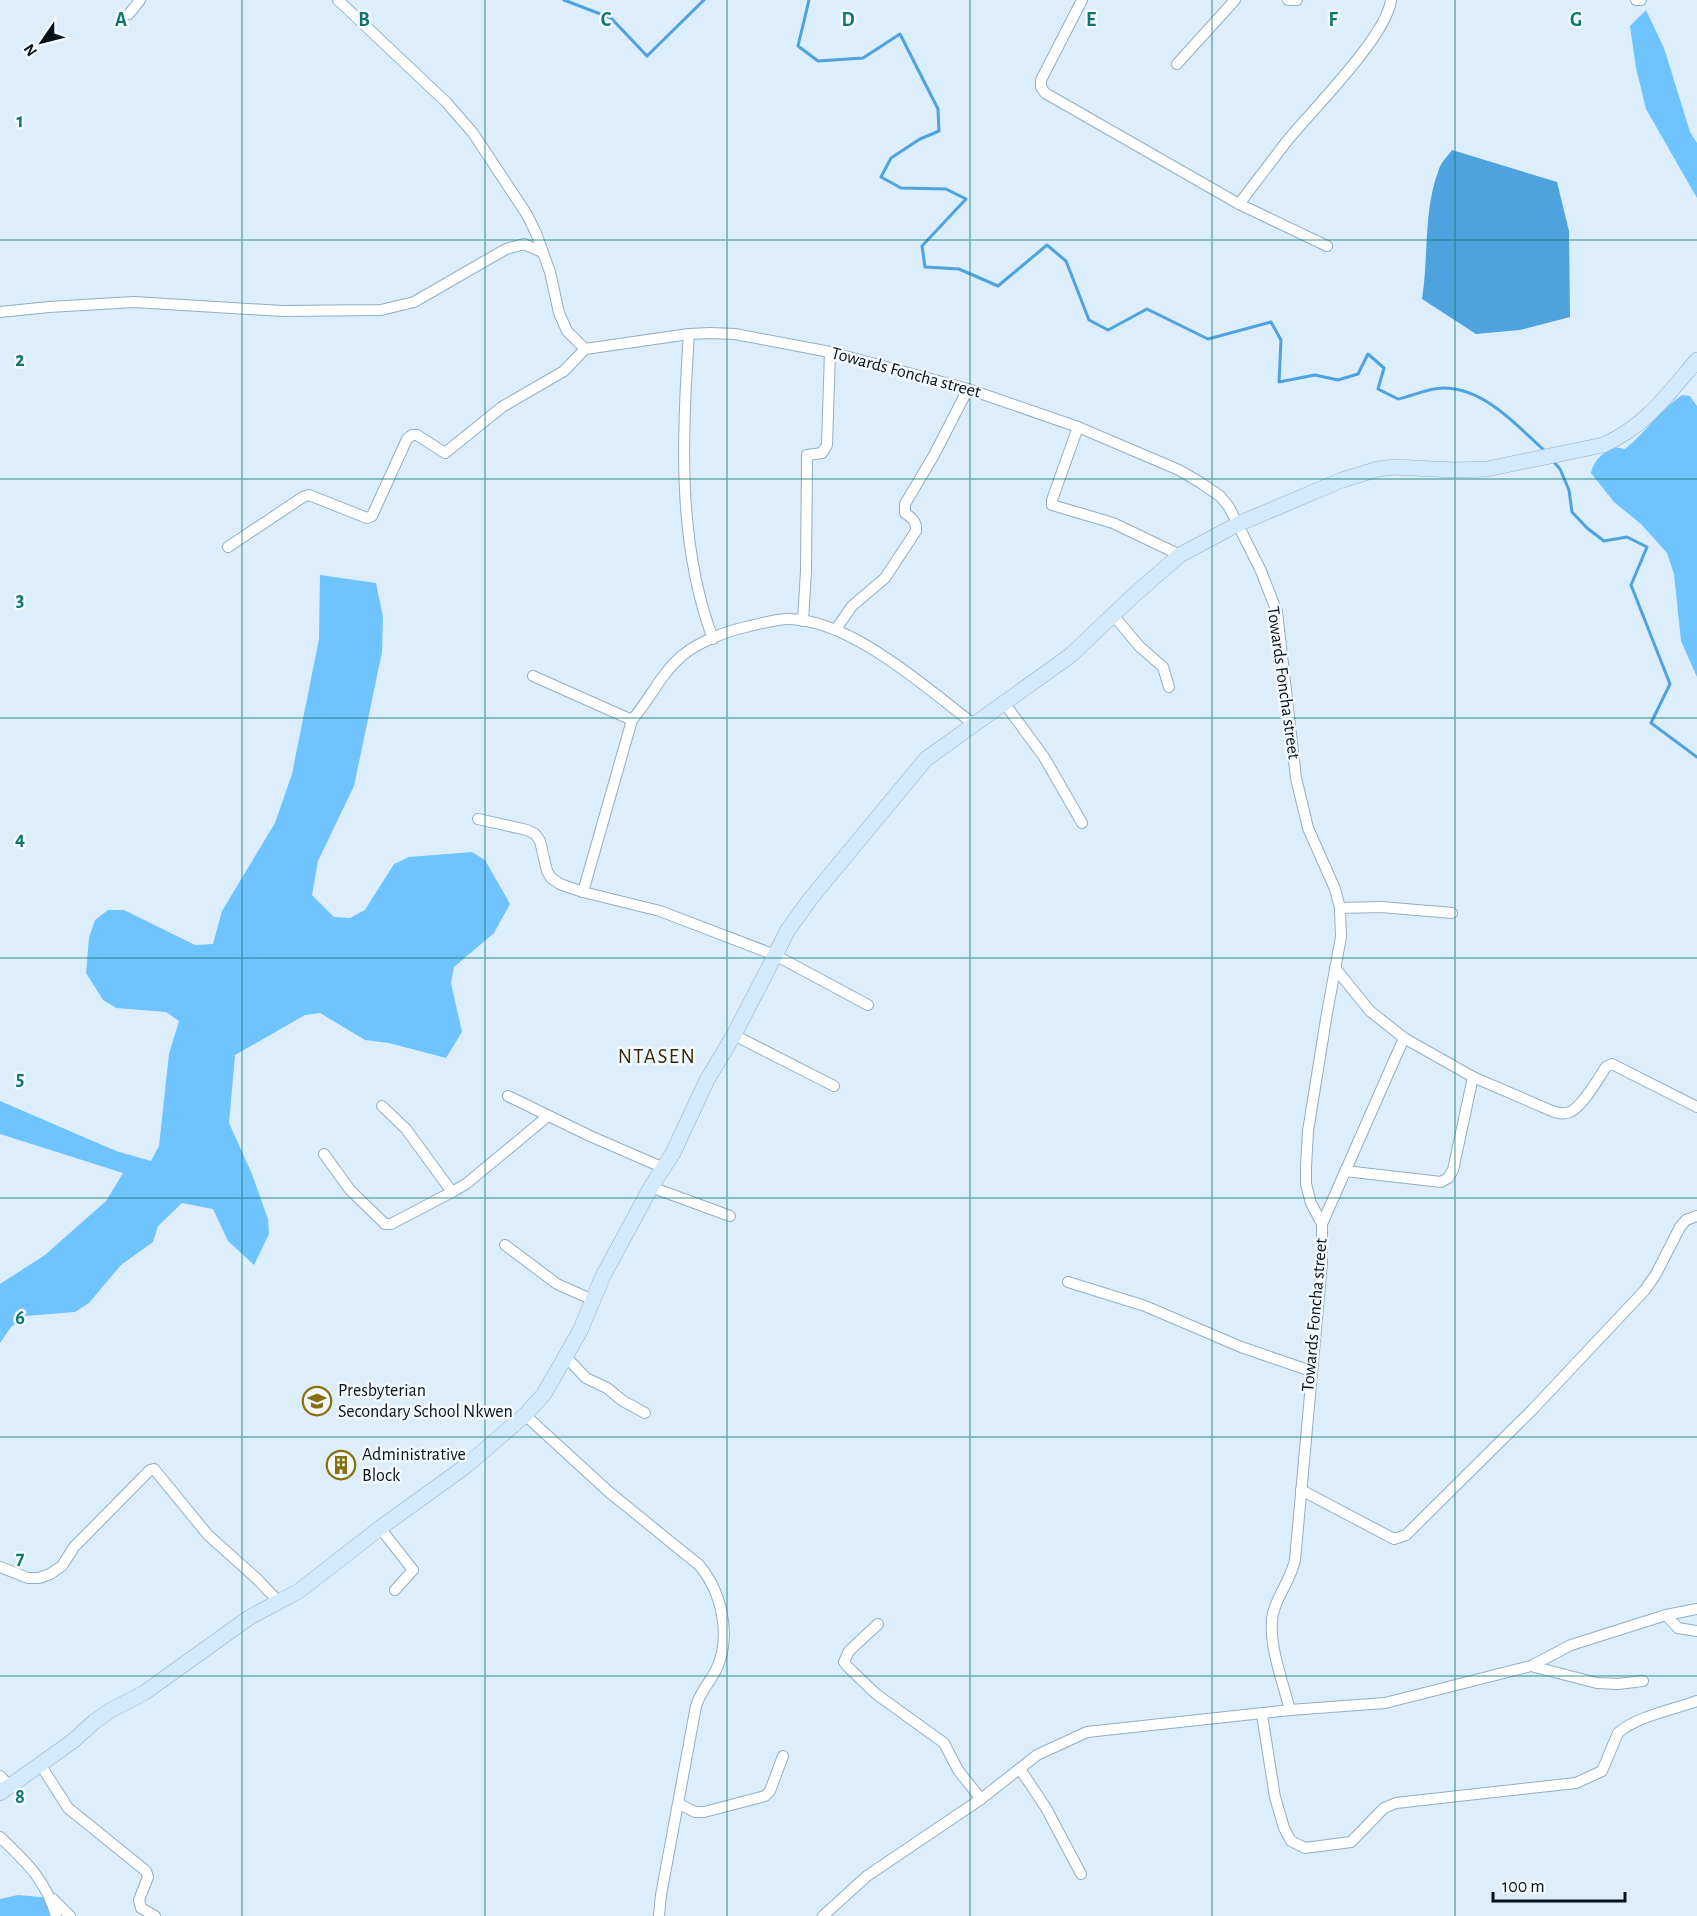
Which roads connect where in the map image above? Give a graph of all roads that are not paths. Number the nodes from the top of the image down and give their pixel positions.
1 (140, 0) edge
2 (338, 0) edge
3 (1082, 0) edge
4 (1234, 0) edge
5 (1288, 0) edge
6 (1297, 0) edge
7 (1391, 0) edge
8 (1636, 0) edge
9 (1641, 0) edge
10 (129, 14) dead end
11 (1177, 64) dead end
12 (1239, 204) junction
13 (1327, 246) dead end
14 (542, 252) junction
15 (0, 312) edge
16 (689, 334) junction
17 (585, 349) junction
18 (830, 351) junction
19 (1697, 360) edge
20 (968, 389) junction
21 (1078, 427) junction
22 (1238, 524) junction
23 (228, 547) dead end
24 (1180, 555) junction
25 (1113, 615) junction
26 (803, 621) junction
27 (836, 629) junction
28 (713, 639) junction
29 (533, 676) dead end
30 (1169, 687) dead end
31 (1005, 704) junction
32 (632, 720) junction
33 (975, 725) junction
34 (478, 819) dead end
35 (1082, 823) dead end
36 (583, 892) junction
37 (1340, 908) junction
38 (1452, 913) dead end
39 (775, 955) junction
40 (1335, 968) junction
41 (868, 1005) dead end
42 (734, 1035) junction
43 (1404, 1038) junction
44 (1473, 1077) junction
45 (834, 1086) dead end
46 (508, 1096) dead end
47 (382, 1106) dead end
48 (1697, 1107) edge
49 (548, 1116) junction
50 (324, 1154) dead end
51 (664, 1168) junction
52 (1345, 1171) junction
53 (651, 1187) junction
54 (452, 1192) junction
55 (730, 1216) dead end
56 (1697, 1216) edge
57 (1322, 1224) junction
58 (505, 1245) dead end
59 (1068, 1282) dead end
60 (593, 1300) junction
61 (566, 1357) junction
62 (1311, 1371) junction
63 (645, 1413) dead end
64 (525, 1415) junction
65 (1301, 1490) junction
66 (380, 1528) junction
67 (0, 1567) edge
68 (395, 1590) dead end
69 (280, 1603) junction
70 (1697, 1609) edge
71 (1665, 1615) junction
72 (878, 1624) dead end
73 (1697, 1631) edge
74 (1531, 1666) junction
75 (1643, 1681) dead end
76 (1697, 1701) edge
77 (1290, 1710) junction
78 (1262, 1715) junction
79 (783, 1756) dead end
80 (40, 1764) junction
81 (1020, 1769) junction
82 (3, 1785) edge
83 (981, 1799) junction
84 (679, 1804) junction
85 (0, 1837) edge
86 (1081, 1874) dead end
87 (51, 1898) junction
88 (56, 1916) edge
89 (69, 1916) edge
90 (155, 1916) edge
91 (659, 1916) edge
92 (823, 1916) edge

1 - 10 street
2 - 14 street
3 - 12 street
4 - 11 street
5 - 6 street
7 - 12 street
8 - 9 street
12 - 13 street
14 - 15 street
14 - 17 street
16 - 17 street, Towards Foncha street
16 - 18 street, Towards Foncha street
16 - 28 street
17 - 23 street
18 - 20 street, Towards Foncha street
18 - 26 street
19 - 22 street
20 - 21 street, Towards Foncha street
20 - 27 street
21 - 22 street, Towards Foncha street
21 - 24 street
22 - 24 street
22 - 37 street, Towards Foncha street
24 - 25 street
25 - 30 street
25 - 31 street
26 - 27 street
26 - 28 street
27 - 33 street
28 - 32 street
29 - 32 street
31 - 33 street
31 - 35 street
32 - 36 street
33 - 39 street
34 - 36 street
36 - 39 street
37 - 38 street
37 - 40 street, Towards Foncha street
39 - 41 street
39 - 42 street
40 - 43 street
40 - 57 street, Towards Foncha street
42 - 45 street
42 - 51 street
43 - 44 street
43 - 52 street
44 - 48 street
44 - 52 street
46 - 49 street
47 - 54 street
49 - 51 street
49 - 54 street
50 - 54 street
51 - 53 street
52 - 57 street
53 - 55 street
53 - 60 street
56 - 65 street
57 - 62 street, Towards Foncha street
58 - 60 street
59 - 62 street
60 - 61 street
61 - 63 street
61 - 64 street
62 - 65 street, Towards Foncha street
64 - 66 street
64 - 84 street
65 - 77 street, Towards Foncha street
66 - 68 street
66 - 69 street
67 - 69 street
69 - 80 street
70 - 71 street
71 - 73 street
71 - 74 street
72 - 83 street
74 - 75 street
74 - 77 street
76 - 78 street
77 - 78 street
78 - 81 street
79 - 84 street
80 - 82 street
80 - 90 street
81 - 83 street
81 - 86 street
83 - 92 street
84 - 91 street
85 - 87 street
87 - 88 street
87 - 89 street

